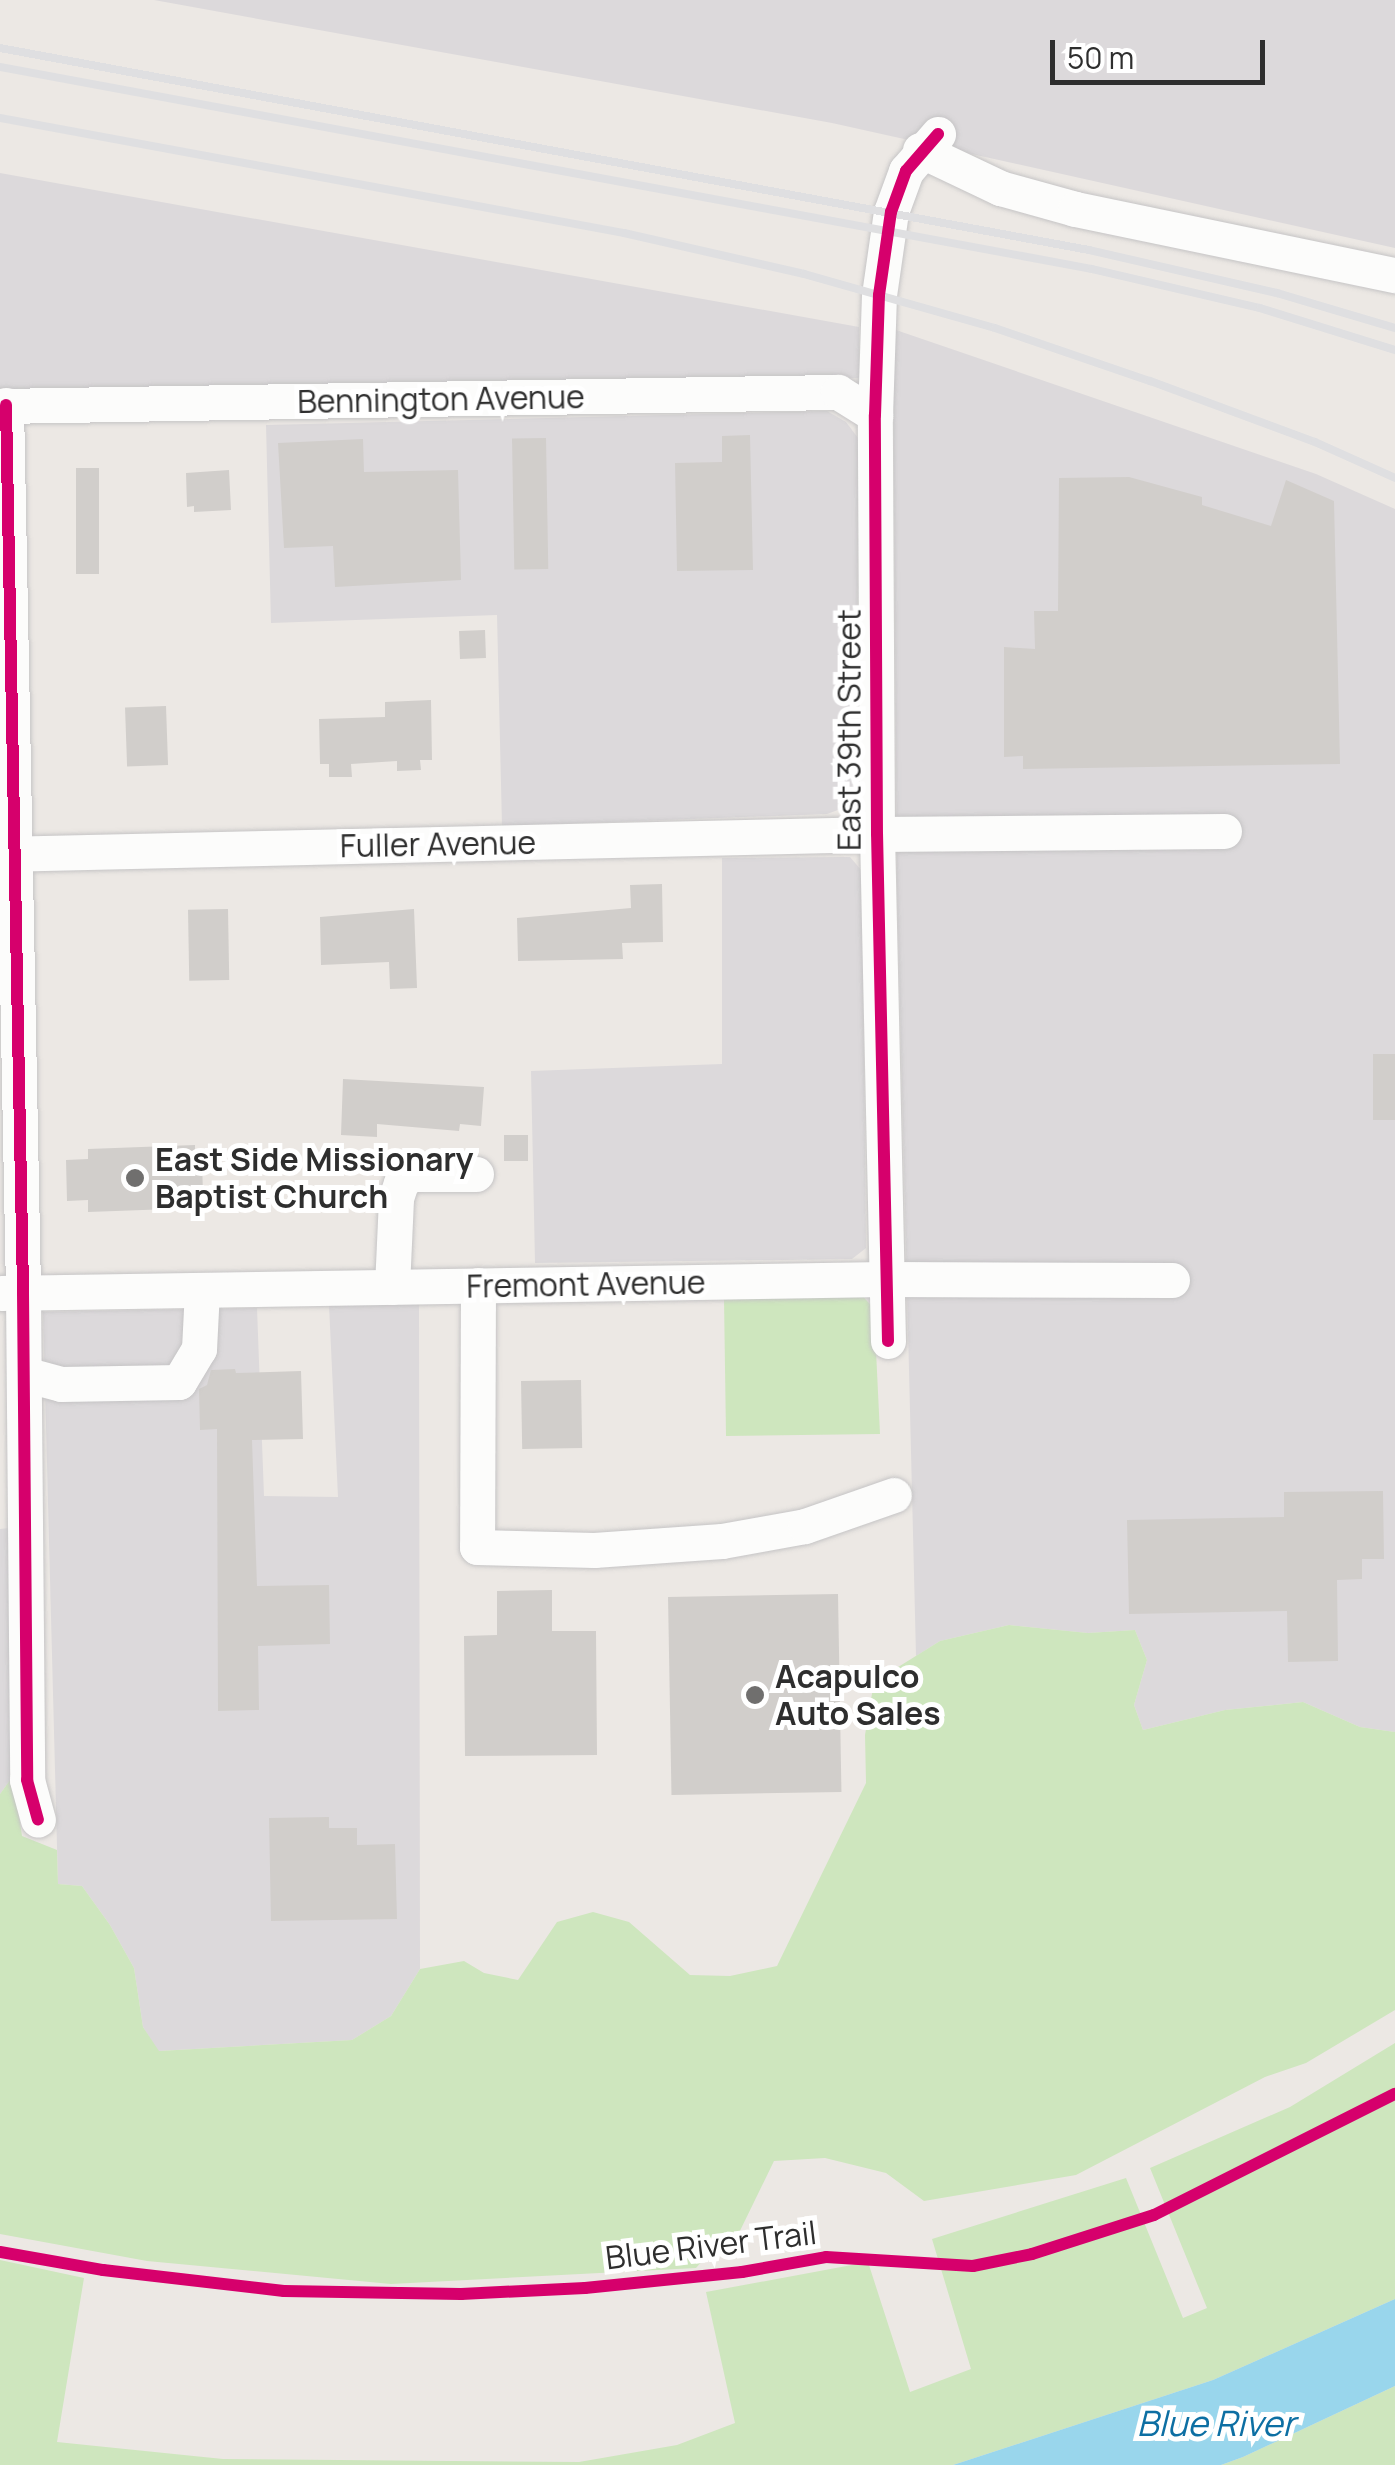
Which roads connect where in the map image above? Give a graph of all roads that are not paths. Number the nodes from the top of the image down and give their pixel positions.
1 (1395, 275) edge
2 (3, 406) edge
3 (875, 415) junction
4 (1224, 831) dead end
5 (877, 834) junction
6 (8, 854) edge
7 (476, 1174) dead end
8 (885, 1279) junction
9 (1172, 1280) dead end
10 (478, 1285) junction
11 (392, 1287) junction
12 (202, 1290) junction
13 (12, 1293) edge
14 (888, 1341) dead end
15 (24, 1374) junction
16 (894, 1495) dead end
17 (38, 1820) dead end

1 - 3 street, East 39th Street
2 - 3 street, Bennington Avenue
2 - 6 street
3 - 5 street, East 39th Street
4 - 5 street, Fuller Avenue
5 - 6 street, Fuller Avenue
5 - 8 street, East 39th Street
6 - 13 street
7 - 11 street
8 - 9 street, Fremont Avenue
8 - 10 street, Fremont Avenue
8 - 14 street, East 39th Street
10 - 11 street, Fremont Avenue
10 - 16 street
11 - 12 street, Fremont Avenue
12 - 13 street, Fremont Avenue
12 - 15 street
13 - 15 street
15 - 17 street

